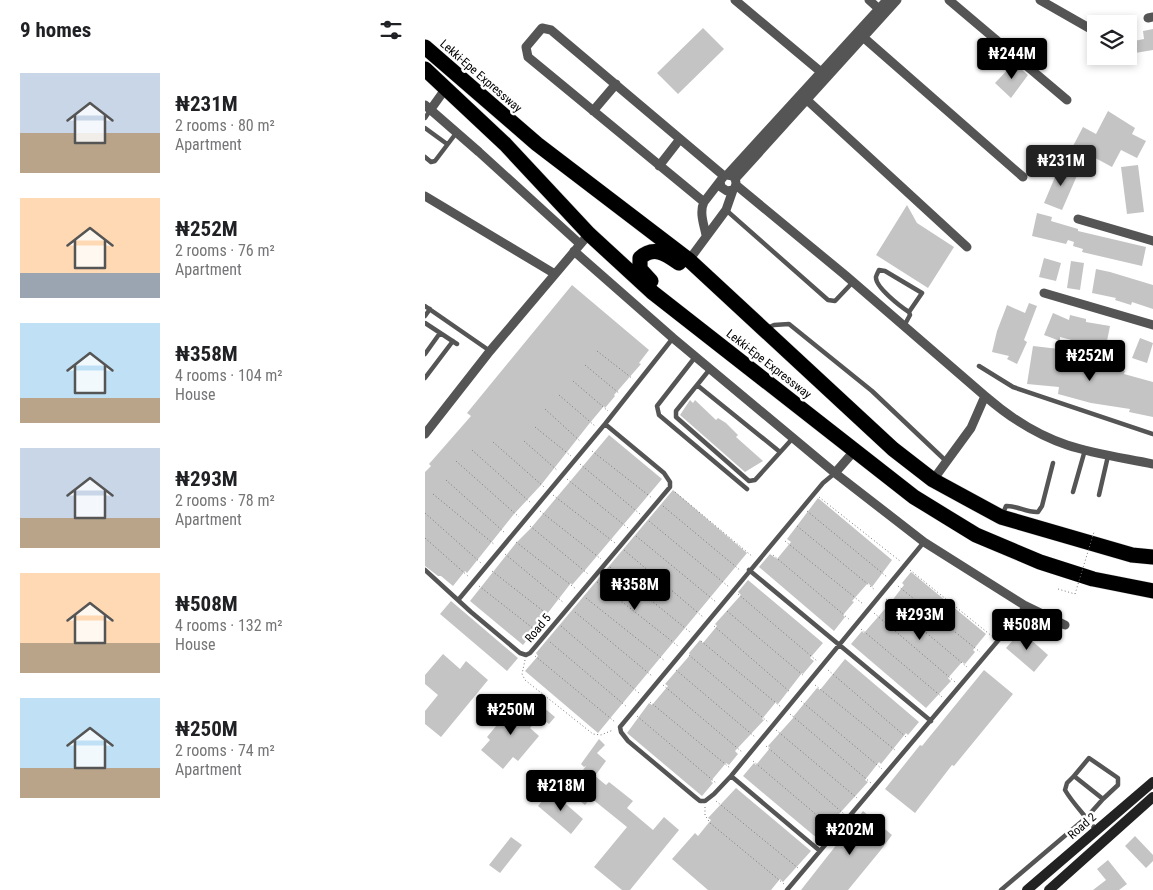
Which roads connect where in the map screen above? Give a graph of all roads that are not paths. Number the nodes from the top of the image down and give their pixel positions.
1 (735, 0) edge
2 (869, 0) edge
3 (887, 0) edge
4 (897, 0) edge
5 (949, 0) edge
6 (1040, 0) edge
7 (879, 9) junction
8 (1087, 27) edge
9 (863, 37) junction
10 (425, 47) edge
11 (425, 69) edge
12 (821, 72) junction
13 (616, 84) junction
14 (446, 88) junction
15 (807, 100) junction
16 (1067, 100) dead end
17 (428, 107) edge
18 (593, 111) junction
19 (425, 118) edge
20 (425, 128) edge
21 (457, 132) junction
22 (680, 138) junction
23 (447, 144) junction
24 (425, 157) edge
25 (659, 166) junction
26 (1023, 177) dead end
27 (729, 181) junction
28 (425, 196) edge
29 (704, 202) junction
30 (726, 210) junction
31 (1079, 219) dead end
32 (707, 235) junction
33 (1153, 241) edge
34 (581, 243) junction
35 (967, 246) dead end
36 (689, 260) junction
37 (555, 274) junction
38 (853, 282) junction
39 (1044, 293) dead end
40 (427, 308) edge
41 (909, 312) junction
42 (425, 316) edge
43 (425, 323) edge
44 (1153, 325) edge
45 (904, 326) junction
46 (764, 330) junction
47 (440, 333) junction
48 (709, 336) junction
49 (673, 338) junction
50 (490, 351) junction
51 (425, 354) edge
52 (696, 356) junction
53 (979, 366) dead end
54 (710, 369) junction
55 (425, 378) edge
56 (697, 385) junction
57 (828, 389) junction
58 (985, 396) junction
59 (605, 424) junction
60 (425, 434) edge
61 (1153, 434) edge
62 (793, 438) junction
63 (855, 450) junction
64 (1085, 450) junction
65 (779, 452) junction
66 (1108, 454) junction
67 (946, 460) junction
68 (1053, 463) dead end
69 (1153, 464) edge
70 (835, 473) junction
71 (933, 480) junction
72 (747, 489) dead end
73 (1073, 492) dead end
74 (1099, 495) dead end
75 (1001, 517) junction
76 (924, 542) junction
77 (1153, 550) edge
78 (1132, 554) junction
79 (1153, 557) edge
80 (425, 570) edge
81 (749, 570) junction
82 (1153, 591) edge
83 (459, 599) junction
84 (1024, 605) junction
85 (1065, 625) dead end
86 (840, 646) junction
87 (931, 722) junction
88 (733, 774) junction
89 (1074, 776) junction
90 (1153, 782) edge
91 (1153, 797) edge
92 (1103, 799) junction
93 (1087, 816) junction
94 (1096, 830) junction
95 (820, 851) junction
96 (787, 889) edge
97 (1001, 890) edge
98 (1027, 890) edge
99 (1049, 890) edge

1 - 12 street
2 - 7 street
3 - 7 street
4 - 9 street
5 - 16 street
6 - 8 street
7 - 12 street
9 - 15 street
9 - 26 street
10 - 36 highway, Lekki-Epe Expressway
11 - 14 highway, Lekki-Epe Expressway
12 - 27 street
13 - 18 street
13 - 18 street
13 - 22 street
14 - 17 street
14 - 34 highway, Lekki-Epe Expressway
15 - 27 street
15 - 35 street
17 - 19 lane
17 - 21 street
18 - 25 street
20 - 23 lane
21 - 23 lane
21 - 34 street
22 - 25 street
22 - 27 street
23 - 24 lane
25 - 29 street
27 - 29 street
27 - 30 street
27 - 38 street
28 - 37 street
29 - 32 street
30 - 32 street
30 - 38 lane
31 - 33 street
32 - 36 street
34 - 37 street
34 - 48 highway, Lekki-Epe Expressway
34 - 49 street
36 - 46 highway, Lekki-Epe Expressway
37 - 50 street
38 - 45 street
39 - 44 street
40 - 42 lane
40 - 50 lane
41 - 41 lane
41 - 45 lane
43 - 47 lane
45 - 58 street
46 - 57 highway, Lekki-Epe Expressway
46 - 67 lane
47 - 51 lane
47 - 55 lane
48 - 57 highway
48 - 63 highway, Lekki-Epe Expressway
49 - 52 street
49 - 59 lane
50 - 60 street
52 - 54 street
52 - 72 lane
53 - 61 lane
54 - 56 lane
54 - 62 street
56 - 65 lane
56 - 65 lane
57 - 71 highway, Lekki-Epe Expressway
58 - 64 street
58 - 67 street
59 - 83 lane
59 - 83 lane, Road 5
62 - 65 lane
62 - 70 street
63 - 70 street
63 - 82 highway, Lekki-Epe Expressway
64 - 66 street
64 - 73 lane
66 - 69 street
66 - 74 lane
67 - 71 street
68 - 75 lane
70 - 76 street
70 - 81 lane
71 - 75 highway, Lekki-Epe Expressway
75 - 78 highway, Lekki-Epe Expressway
76 - 84 street
76 - 86 lane
77 - 78 street
78 - 79 highway, Lekki-Epe Expressway
80 - 83 lane, Road 5
81 - 86 lane
81 - 88 lane
84 - 85 street
84 - 87 lane
86 - 87 lane
86 - 88 lane
87 - 95 lane
88 - 95 lane
89 - 92 lane
89 - 92 lane
89 - 93 lane
90 - 94 street, Road 2
91 - 99 street, Road 2
92 - 93 lane
93 - 94 lane
93 - 97 lane
94 - 98 street, Road 2
95 - 96 lane

